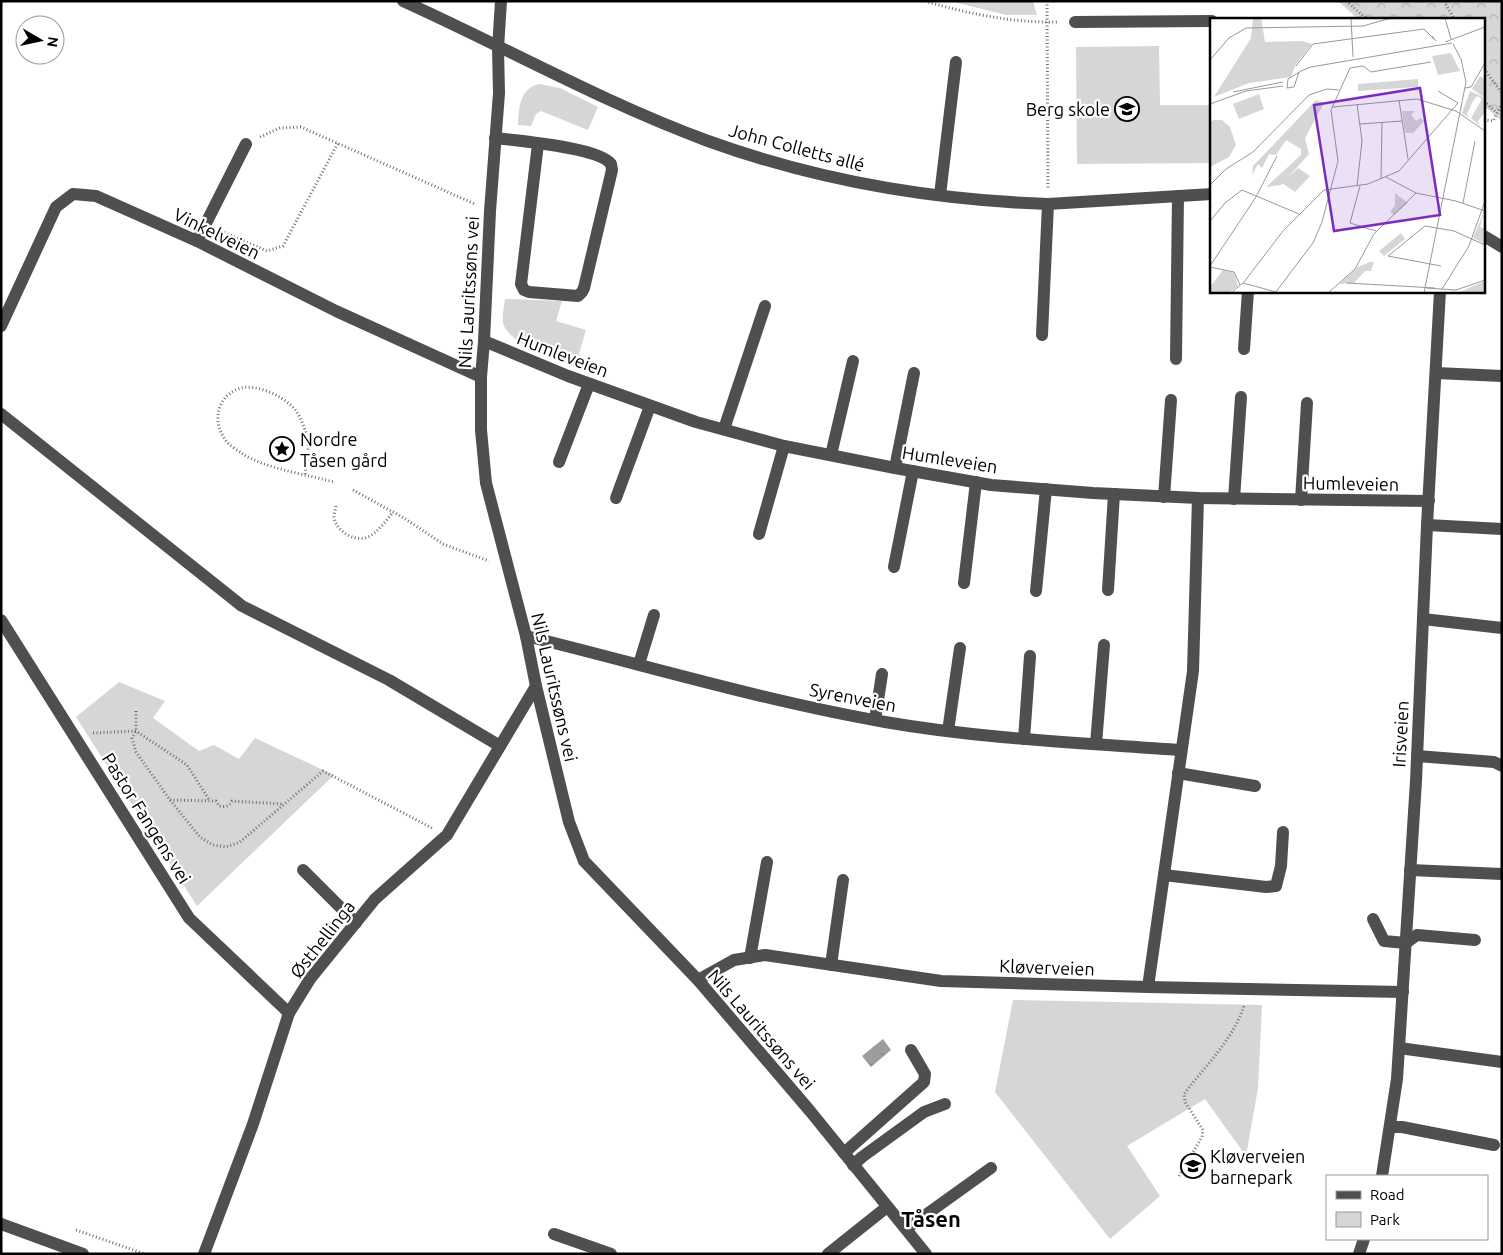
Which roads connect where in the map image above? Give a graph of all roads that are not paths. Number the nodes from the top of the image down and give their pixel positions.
1 (402, 1) edge
2 (501, 1) edge
3 (1210, 21) edge
4 (1075, 22) dead end
5 (498, 48) junction
6 (956, 62) dead end
7 (495, 138) junction
8 (246, 144) road end
9 (538, 144) junction
10 (1210, 194) edge
11 (940, 195) junction
12 (1178, 196) junction
13 (1048, 204) junction
14 (1486, 237) edge
15 (197, 241) junction
16 (1502, 247) edge
17 (1248, 292) edge
18 (1440, 292) edge
19 (766, 306) dead end
20 (1, 326) edge
21 (1042, 335) dead end
22 (484, 341) junction
23 (1244, 349) dead end
24 (1176, 359) dead end
25 (852, 361) dead end
26 (1436, 372) junction
27 (914, 373) dead end
28 (1502, 376) edge
29 (481, 377) junction
30 (589, 384) junction
31 (1240, 397) dead end
32 (1172, 400) dead end
33 (1307, 403) dead end
34 (650, 406) junction
35 (1, 414) edge
36 (724, 429) junction
37 (784, 446) junction
38 (831, 455) junction
39 (559, 462) dead end
40 (895, 468) junction
41 (913, 471) junction
42 (976, 482) junction
43 (1046, 489) junction
44 (1114, 494) junction
45 (1164, 496) junction
46 (616, 498) dead end
47 (1198, 498) junction
48 (1234, 499) junction
49 (1301, 500) junction
50 (1429, 501) junction
51 (1427, 526) junction
52 (1502, 529) edge
53 (759, 534) dead end
54 (894, 567) dead end
55 (964, 583) dead end
56 (1108, 590) dead end
57 (1036, 591) dead end
58 (654, 615) dead end
59 (1423, 619) junction
60 (1, 620) edge
61 (1502, 628) edge
62 (526, 636) junction
63 (1104, 645) dead end
64 (960, 648) dead end
65 (1030, 656) dead end
66 (639, 664) junction
67 (882, 674) dead end
68 (536, 686) junction
69 (875, 720) junction
70 (948, 731) junction
71 (1024, 739) junction
72 (1096, 744) junction
73 (500, 746) junction
74 (1181, 750) junction
75 (1417, 756) junction
76 (1502, 766) edge
77 (1178, 772) junction
78 (1256, 786) dead end
79 (1283, 832) dead end
80 (767, 862) dead end
81 (303, 870) dead end
82 (1410, 870) junction
83 (1502, 874) edge
84 (1164, 876) junction
85 (843, 880) dead end
86 (1373, 919) dead end
87 (356, 923) junction
88 (1475, 940) dead end
89 (1406, 943) junction
90 (750, 958) junction
91 (831, 965) junction
92 (698, 980) junction
93 (1148, 987) junction
94 (1403, 992) junction
95 (289, 1013) junction
96 (1399, 1048) junction
97 (911, 1050) dead end
98 (1502, 1062) edge
99 (945, 1104) dead end
100 (1391, 1127) junction
101 (1494, 1145) dead end
102 (844, 1153) junction
103 (853, 1165) junction
104 (991, 1168) dead end
105 (1382, 1175) edge
106 (887, 1207) junction
107 (1, 1224) edge
108 (906, 1229) junction
109 (554, 1234) dead end
110 (1364, 1240) edge
111 (83, 1254) edge
112 (204, 1254) edge
113 (611, 1254) edge
114 (828, 1254) edge
115 (926, 1254) edge
116 (1359, 1254) edge

1 - 5 street, John Colletts allé
2 - 5 street, Nils Lauritssøns vei
3 - 4 street
5 - 7 street, Nils Lauritssøns vei
5 - 11 street, John Colletts allé
6 - 11 street
7 - 9 street
7 - 22 street, Nils Lauritssøns vei
8 - 15 street
9 - 9 street
10 - 12 street, John Colletts allé
11 - 13 street, John Colletts allé
12 - 13 street, John Colletts allé
12 - 24 street
13 - 21 street
14 - 16 street
15 - 20 street, Vinkelveien
15 - 29 street, Vinkelveien
17 - 23 street
18 - 26 street, Irisveien
19 - 36 street
22 - 29 street, Nils Lauritssøns vei
22 - 30 street, Humleveien
25 - 38 street
26 - 28 street
26 - 50 street, Irisveien
27 - 40 street
29 - 62 street, Nils Lauritssøns vei
30 - 34 street, Humleveien
30 - 39 street
31 - 48 street
32 - 45 street
33 - 49 street
34 - 36 street, Humleveien
34 - 46 street
35 - 73 street
36 - 37 street, Humleveien
37 - 38 street, Humleveien
37 - 53 street
38 - 40 street, Humleveien
40 - 41 street, Humleveien
41 - 42 street, Humleveien
41 - 54 street
42 - 43 street, Humleveien
42 - 55 street
43 - 44 street, Humleveien
43 - 57 street
44 - 45 street, Humleveien
44 - 56 street
45 - 47 street, Humleveien
47 - 48 street, Humleveien
47 - 74 street
48 - 49 street, Humleveien
49 - 50 street, Humleveien
50 - 51 street, Irisveien
51 - 52 street
51 - 59 street, Irisveien
58 - 66 street
59 - 61 street
59 - 75 street, Irisveien
60 - 95 street, Pastor Fangens vei
62 - 66 street, Syrenveien
62 - 68 street, Nils Lauritssøns vei
63 - 72 street
64 - 70 street
65 - 71 street
66 - 69 street, Syrenveien
67 - 69 street
68 - 73 street, Østhellinga
68 - 92 street, Nils Lauritssøns vei
69 - 70 street, Syrenveien
70 - 71 street, Syrenveien
71 - 72 street, Syrenveien
72 - 74 street, Syrenveien
73 - 87 street, Østhellinga
74 - 77 street
75 - 76 street
75 - 82 street, Irisveien
77 - 78 street
77 - 84 street
79 - 84 street
80 - 90 street
81 - 87 street
82 - 83 street
82 - 89 street, Irisveien
84 - 93 street
85 - 91 street
86 - 89 street
87 - 95 street, Østhellinga
88 - 89 street
89 - 94 street, Irisveien
90 - 91 street, Kløverveien
90 - 92 street, Kløverveien
91 - 93 street, Kløverveien
92 - 102 street, Nils Lauritssøns vei
93 - 94 street, Kløverveien
94 - 96 street, Irisveien
95 - 112 street, Østhellinga
96 - 98 street
96 - 100 street, Irisveien
97 - 102 street
99 - 103 street
100 - 101 street
100 - 105 street, Irisveien
102 - 103 street, Nils Lauritssøns vei
103 - 106 street, Nils Lauritssøns vei
104 - 108 street
106 - 108 street, Nils Lauritssøns vei
106 - 114 street
107 - 111 street
108 - 115 street, Nils Lauritssøns vei
109 - 113 street
110 - 116 street

